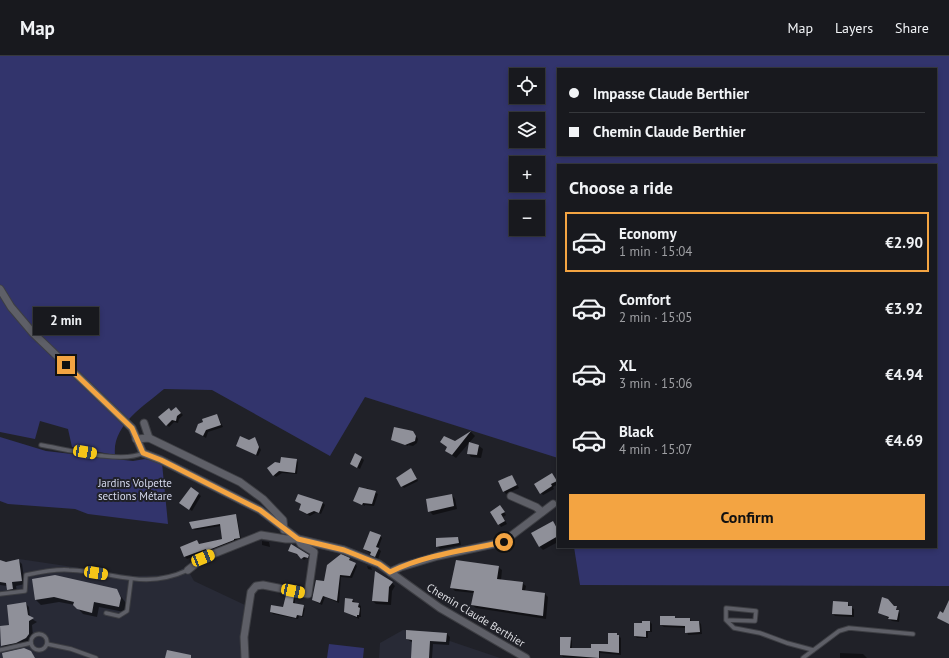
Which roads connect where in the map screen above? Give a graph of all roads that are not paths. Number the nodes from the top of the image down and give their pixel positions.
1 (0, 289) edge
2 (144, 423) dead end
3 (149, 438) junction
4 (136, 439) junction
5 (41, 445) dead end
6 (143, 453) junction
7 (511, 496) dead end
8 (553, 504) dead end
9 (542, 512) junction
10 (284, 530) junction
11 (298, 539) junction
12 (188, 570) joint
13 (390, 572) junction
14 (131, 580) junction
15 (0, 594) edge
16 (106, 613) dead end
17 (726, 620) junction
18 (913, 634) dead end
19 (31, 643) junction
20 (47, 644) junction
21 (0, 650) edge
22 (813, 650) junction
23 (96, 658) edge
24 (245, 658) edge
25 (526, 658) edge
26 (803, 658) edge

1 - 4 street
2 - 3 street
3 - 4 street
3 - 10 street
4 - 6 street
5 - 6 lane
6 - 10 street, Chemin Claude Berthier
7 - 9 street
8 - 9 street
9 - 13 street
10 - 11 street, Chemin Claude Berthier
11 - 12 street
11 - 13 street, Chemin Claude Berthier
11 - 24 street
12 - 14 lane
13 - 25 street, Chemin Claude Berthier
14 - 15 lane
14 - 16 lane
17 - 17 lane
17 - 22 lane
18 - 22 lane
19 - 20 lane
19 - 20 lane
19 - 21 lane
20 - 23 lane
22 - 26 lane

